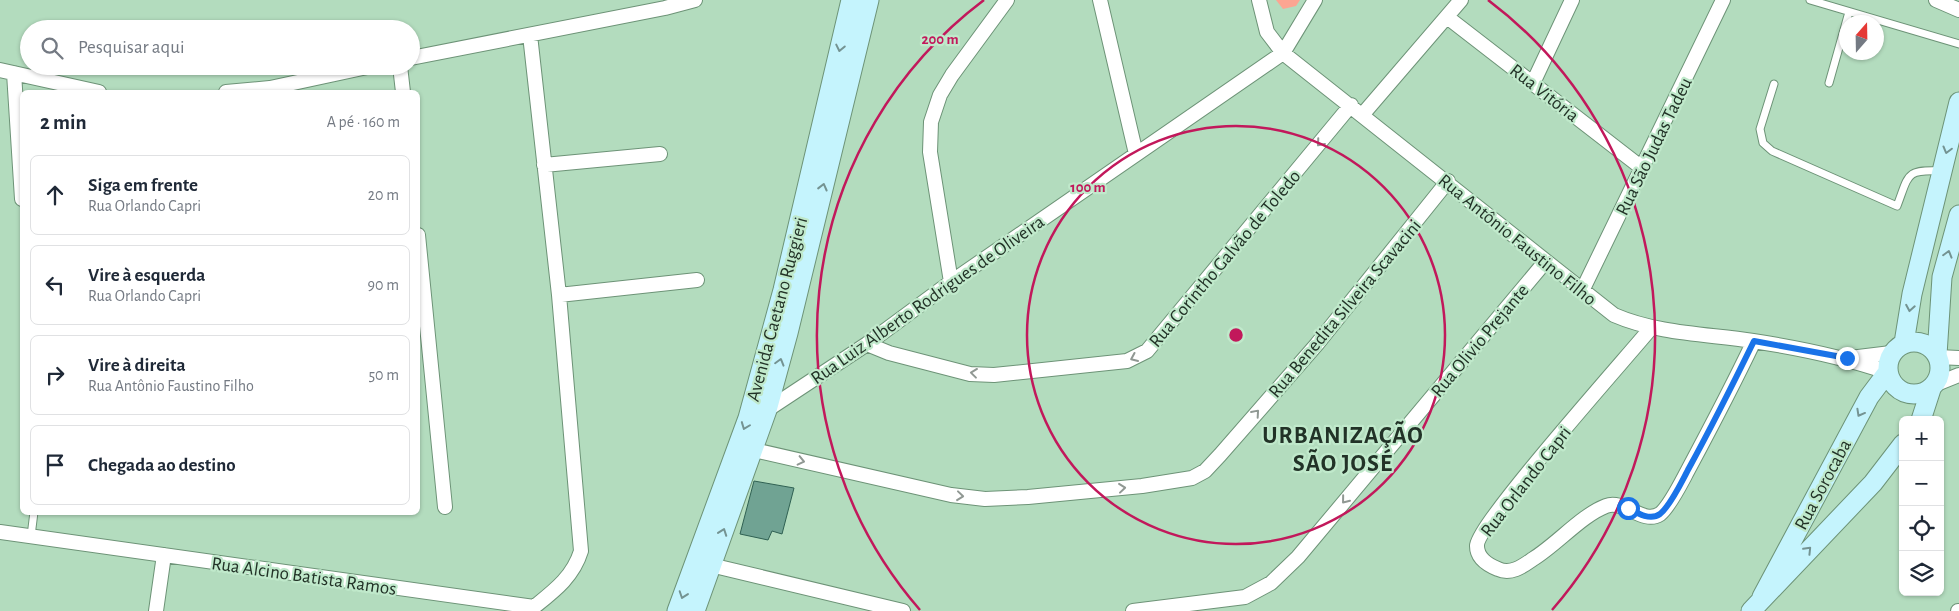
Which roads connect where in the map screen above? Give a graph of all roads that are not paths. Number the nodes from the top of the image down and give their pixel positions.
1 (695, 0) edge
2 (851, 0) edge
3 (869, 0) edge
4 (1007, 0) edge
5 (1100, 0) edge
6 (1259, 0) edge
7 (1315, 0) edge
8 (1462, 0) edge
9 (1572, 0) edge
10 (1723, 0) edge
11 (1810, 0) edge
12 (1936, 0) edge
13 (1959, 10) edge
14 (1849, 12) junction
15 (1447, 17) junction
16 (530, 35) junction
17 (1959, 44) edge
18 (1283, 53) junction
19 (420, 56) edge
20 (7, 72) edge
21 (20, 75) edge
22 (21, 75) edge
23 (334, 75) edge
24 (401, 75) edge
25 (1533, 83) junction
26 (1830, 83) dead end
27 (1774, 84) dead end
28 (90, 90) edge
29 (271, 90) edge
30 (403, 90) edge
31 (1959, 102) edge
32 (1351, 105) junction
33 (1363, 114) junction
34 (660, 154) dead end
35 (1136, 154) junction
36 (544, 165) junction
37 (1642, 168) junction
38 (1941, 171) junction
39 (20, 182) edge
40 (1448, 182) junction
41 (1959, 215) edge
42 (420, 255) edge
43 (1545, 262) junction
44 (697, 280) dead end
45 (951, 282) junction
46 (1582, 291) junction
47 (559, 295) junction
48 (1651, 328) junction
49 (1754, 341) junction
50 (867, 344) junction
51 (1898, 348) junction
52 (1937, 356) junction
53 (1847, 358) junction
54 (1959, 358) edge
55 (1887, 373) junction
56 (1959, 375) edge
57 (1932, 387) junction
58 (767, 410) junction
59 (1922, 416) edge
60 (1899, 449) edge
61 (754, 450) junction
62 (445, 507) dead end
63 (34, 515) edge
64 (0, 532) edge
65 (31, 536) junction
66 (164, 555) junction
67 (703, 563) junction
68 (1757, 604) edge
69 (533, 609) edge
70 (156, 611) edge
71 (677, 611) edge
72 (695, 611) edge
73 (903, 611) edge
74 (1133, 611) edge

1 - 16 street
2 -> 67 main road, Avenida Caetano Ruggieri
58 -> 3 main road, Avenida Caetano Ruggieri
4 - 45 street
5 - 35 street
6 - 18 street, Rua Antônio Faustino Filho
7 - 18 street, Rua Luiz Alberto Rodrigues de Oliveira
8 - 15 street
9 - 25 street
10 - 37 street, Rua São Judas Tadeu
11 - 14 lane
12 - 13 street
14 - 17 lane
14 - 26 lane
15 - 25 street, Rua Vitória
15 - 33 street
16 - 19 street
16 - 36 street
18 - 32 street, Rua Antônio Faustino Filho
18 - 35 street, Rua Luiz Alberto Rodrigues de Oliveira
20 - 21 street
20 - 39 street
22 - 28 street
23 - 29 street
24 - 30 street
25 - 37 street, Rua Vitória
27 - 38 lane
31 -> 38 main road
32 - 33 street, Rua Antônio Faustino Filho
32 -> 50 street, Rua Corintho Galvão de Toledo
33 - 40 street, Rua Antônio Faustino Filho
34 - 36 street
35 - 45 street, Rua Luiz Alberto Rodrigues de Oliveira
36 - 47 street
37 - 46 street, Rua São Judas Tadeu
38 -> 51 main road
40 - 43 street, Rua Antônio Faustino Filho
61 -> 40 street, Rua Benedita Silveira Scavacini
52 -> 41 main road
42 - 62 street
43 - 46 street, Rua Antônio Faustino Filho
43 -> 74 street, Rua Olivio Prejante
44 - 47 street
45 - 50 street, Rua Luiz Alberto Rodrigues de Oliveira
46 - 48 street, Rua Antônio Faustino Filho
47 - 69 street, Rua Alcino Batista Ramos
48 - 49 street, Rua Antônio Faustino Filho
48 - 49 street, Rua Orlando Capri
49 - 53 street, Rua Antônio Faustino Filho
50 - 58 street, Rua Luiz Alberto Rodrigues de Oliveira
51 - 52 main road
51 - 53 street, Rua Antônio Faustino Filho
51 - 55 main road
52 - 54 street
52 - 57 main road
53 - 55 street, Rua Antônio Faustino Filho
55 - 57 main road
55 -> 68 main road, Rua Sorocaba
56 - 57 street
57 - 59 main road
58 - 61 main road, Avenida Caetano Ruggieri
68 -> 60 main road, Rua Sorocaba
67 -> 61 main road, Avenida Caetano Ruggieri
63 - 65 lane
64 - 65 street, Rua Alcino Batista Ramos
65 - 66 street, Rua Alcino Batista Ramos
66 - 69 street, Rua Alcino Batista Ramos
66 - 70 street
67 -> 71 main road, Avenida Caetano Ruggieri
67 - 72 main road, Avenida Caetano Ruggieri
67 - 73 street

